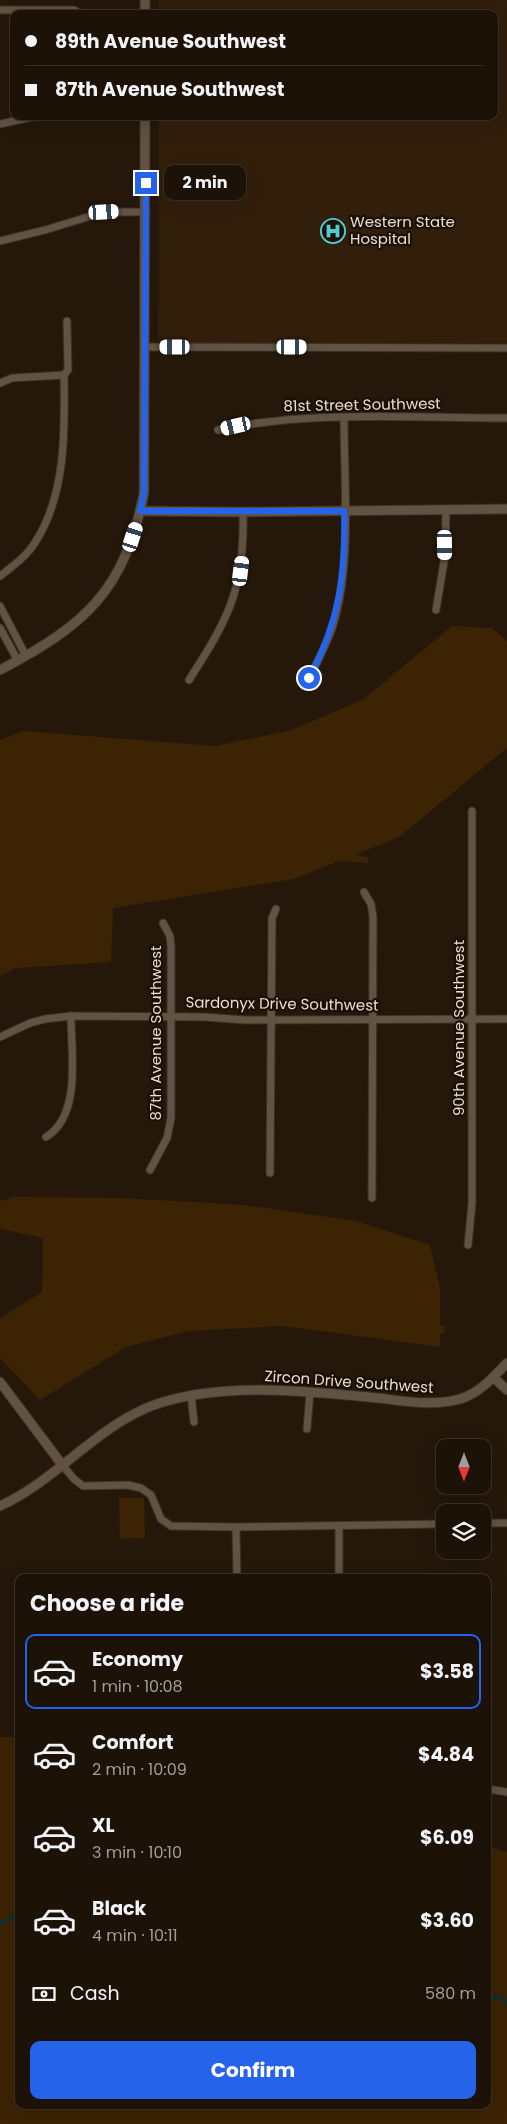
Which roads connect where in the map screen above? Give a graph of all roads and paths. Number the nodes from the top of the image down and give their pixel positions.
1 (10, 10) edge
2 (74, 10) edge
3 (18, 120) edge
4 (145, 120) edge
5 (0, 124) edge
6 (146, 212) junction
7 (0, 240) edge
8 (67, 320) dead end
9 (145, 347) junction
10 (507, 348) edge
11 (64, 375) junction
12 (0, 383) edge
13 (344, 418) junction
14 (507, 418) edge
15 (218, 430) dead end
16 (507, 509) edge
17 (446, 510) junction
18 (140, 511) junction
19 (344, 511) junction
20 (243, 512) junction
21 (0, 576) edge
22 (0, 606) edge
23 (436, 610) dead end
24 (0, 628) edge
25 (26, 656) junction
26 (18, 661) junction
27 (0, 670) edge
28 (309, 678) dead end
29 (188, 680) dead end
30 (472, 811) dead end
31 (364, 892) dead end
32 (276, 909) dead end
33 (163, 923) dead end
34 (70, 1016) junction
35 (171, 1017) junction
36 (372, 1019) junction
37 (472, 1019) junction
38 (507, 1019) edge
39 (272, 1020) junction
40 (0, 1037) edge
41 (46, 1137) dead end
42 (150, 1170) dead end
43 (270, 1173) dead end
44 (372, 1198) dead end
45 (468, 1246) dead end
46 (507, 1362) edge
47 (493, 1377) junction
48 (0, 1382) edge
49 (507, 1390) edge
50 (310, 1392) junction
51 (191, 1395) junction
52 (194, 1422) dead end
53 (307, 1429) dead end
54 (63, 1466) junction
55 (0, 1506) edge
56 (491, 1523) edge
57 (507, 1523) edge
58 (436, 1524) edge
59 (338, 1526) junction
60 (236, 1527) junction
61 (236, 1574) edge
62 (339, 1574) edge
63 (491, 1790) edge
64 (507, 1792) edge

1 - 2 street
3 - 5 street
4 - 6 street
6 - 7 street
6 - 9 street
8 - 11 street
9 - 10 street
9 - 18 street
11 - 12 street
11 - 21 street
13 - 14 street, 81st Street Southwest
13 - 15 street, 81st Street Southwest
13 - 19 street
16 - 17 street
17 - 19 street
17 - 23 street
18 - 20 street
18 - 25 street
19 - 20 street
19 - 28 street
20 - 29 street
22 - 25 street
24 - 26 street
25 - 26 street
26 - 27 street
30 - 37 street, 90th Avenue Southwest
31 - 36 street
32 - 39 street
33 - 35 street, 87th Avenue Southwest
34 - 35 street, Sardonyx Drive Southwest
34 - 40 street, Sardonyx Drive Southwest
34 - 41 street
35 - 39 street, Sardonyx Drive Southwest
35 - 42 street, 87th Avenue Southwest
36 - 37 street, Sardonyx Drive Southwest
36 - 39 street, Sardonyx Drive Southwest
36 - 44 street
37 - 38 street, Sardonyx Drive Southwest
37 - 45 street, 90th Avenue Southwest
39 - 43 street
46 - 47 street, Zircon Drive Southwest
47 - 49 street
47 - 50 street, Zircon Drive Southwest
48 - 54 street
50 - 51 street, Zircon Drive Southwest
50 - 53 street
51 - 52 street
51 - 54 street, Zircon Drive Southwest
54 - 55 street, Zircon Drive Southwest
54 - 60 street
56 - 57 street
58 - 59 street
59 - 60 street
59 - 62 street
60 - 61 street
63 - 64 street

